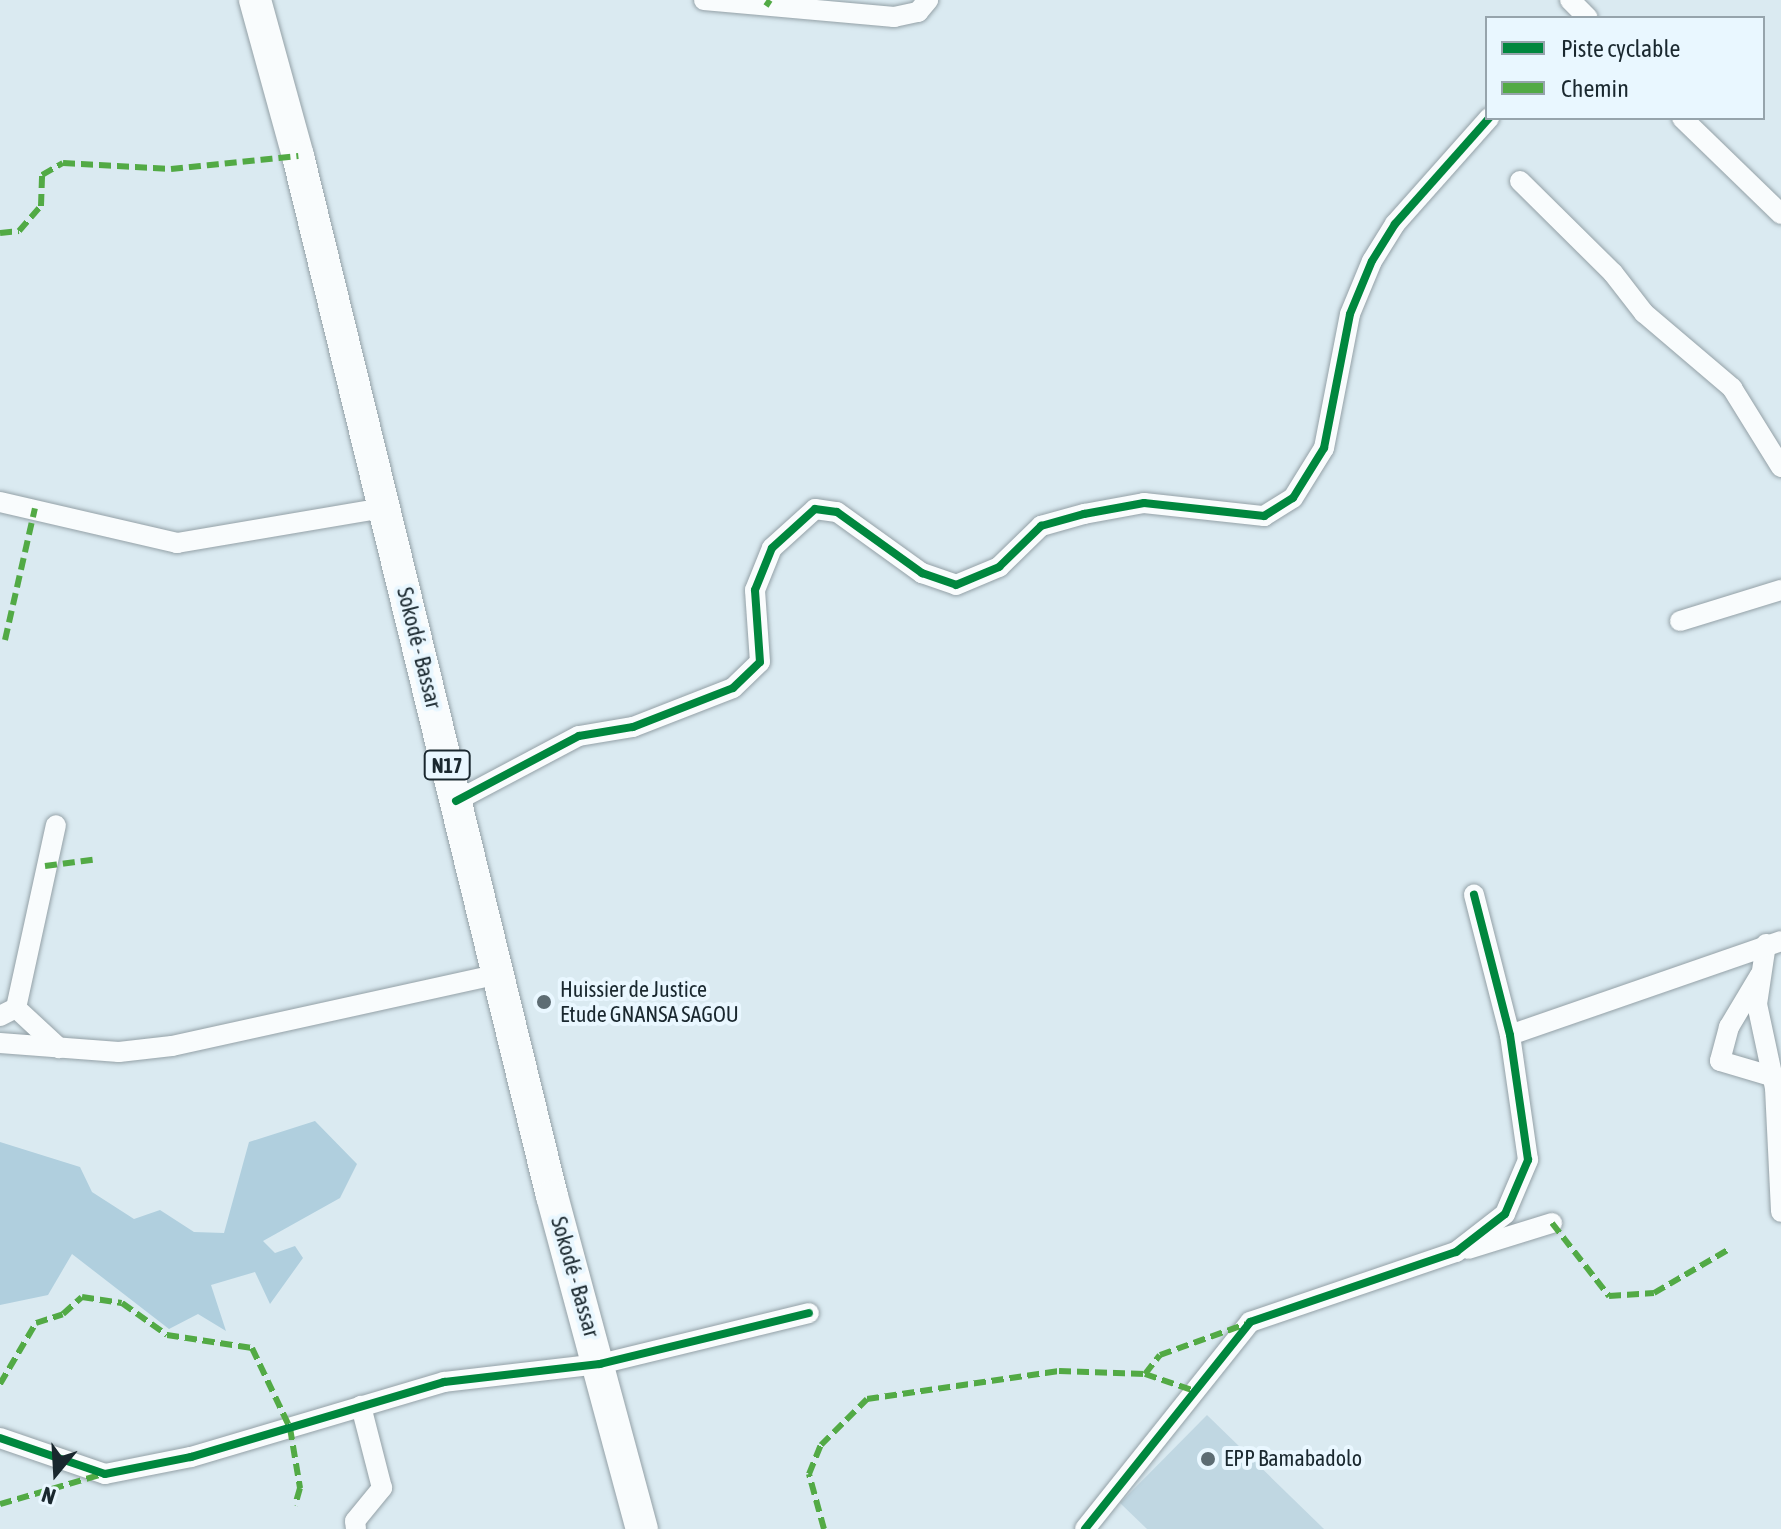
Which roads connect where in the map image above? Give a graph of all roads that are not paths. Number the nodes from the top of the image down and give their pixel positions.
1 (255, 0) edge
2 (704, 0) edge
3 (928, 0) edge
4 (1570, 0) edge
5 (1586, 16) edge
6 (1487, 120) edge
7 (1684, 120) edge
8 (1520, 181) dead end
9 (1781, 214) edge
10 (1781, 467) edge
11 (0, 502) edge
12 (384, 508) junction
13 (1781, 590) edge
14 (1680, 621) dead end
15 (456, 801) junction
16 (56, 825) dead end
17 (1474, 895) dead end
18 (1773, 943) edge
19 (1762, 972) junction
20 (499, 974) junction
21 (8, 1012) edge
22 (1510, 1035) junction
23 (0, 1043) edge
24 (59, 1048) junction
25 (1776, 1078) edge
26 (1781, 1212) edge
27 (1552, 1223) dead end
28 (1456, 1252) junction
29 (809, 1313) dead end
30 (600, 1364) junction
31 (361, 1406) junction
32 (0, 1438) edge
33 (356, 1529) edge
34 (642, 1529) edge
35 (1085, 1529) edge

1 - 12 main road, Sokodé - Bassar / N17
2 - 3 street
4 - 5 street
6 - 15 street
7 - 9 street
8 - 10 street
11 - 12 street
12 - 15 main road, Sokodé - Bassar / N17
13 - 14 street
15 - 20 main road, Sokodé - Bassar / N17
16 - 21 street
17 - 22 street
18 - 19 street
18 - 22 street
19 - 25 street
19 - 25 street
20 - 24 street
20 - 30 main road, Sokodé - Bassar / N17
21 - 24 street
22 - 28 street
23 - 24 street
25 - 26 street
27 - 28 street
28 - 35 street
29 - 30 street
30 - 31 street
30 - 34 main road, Sokodé - Bassar / N17
31 - 32 street
31 - 33 street

